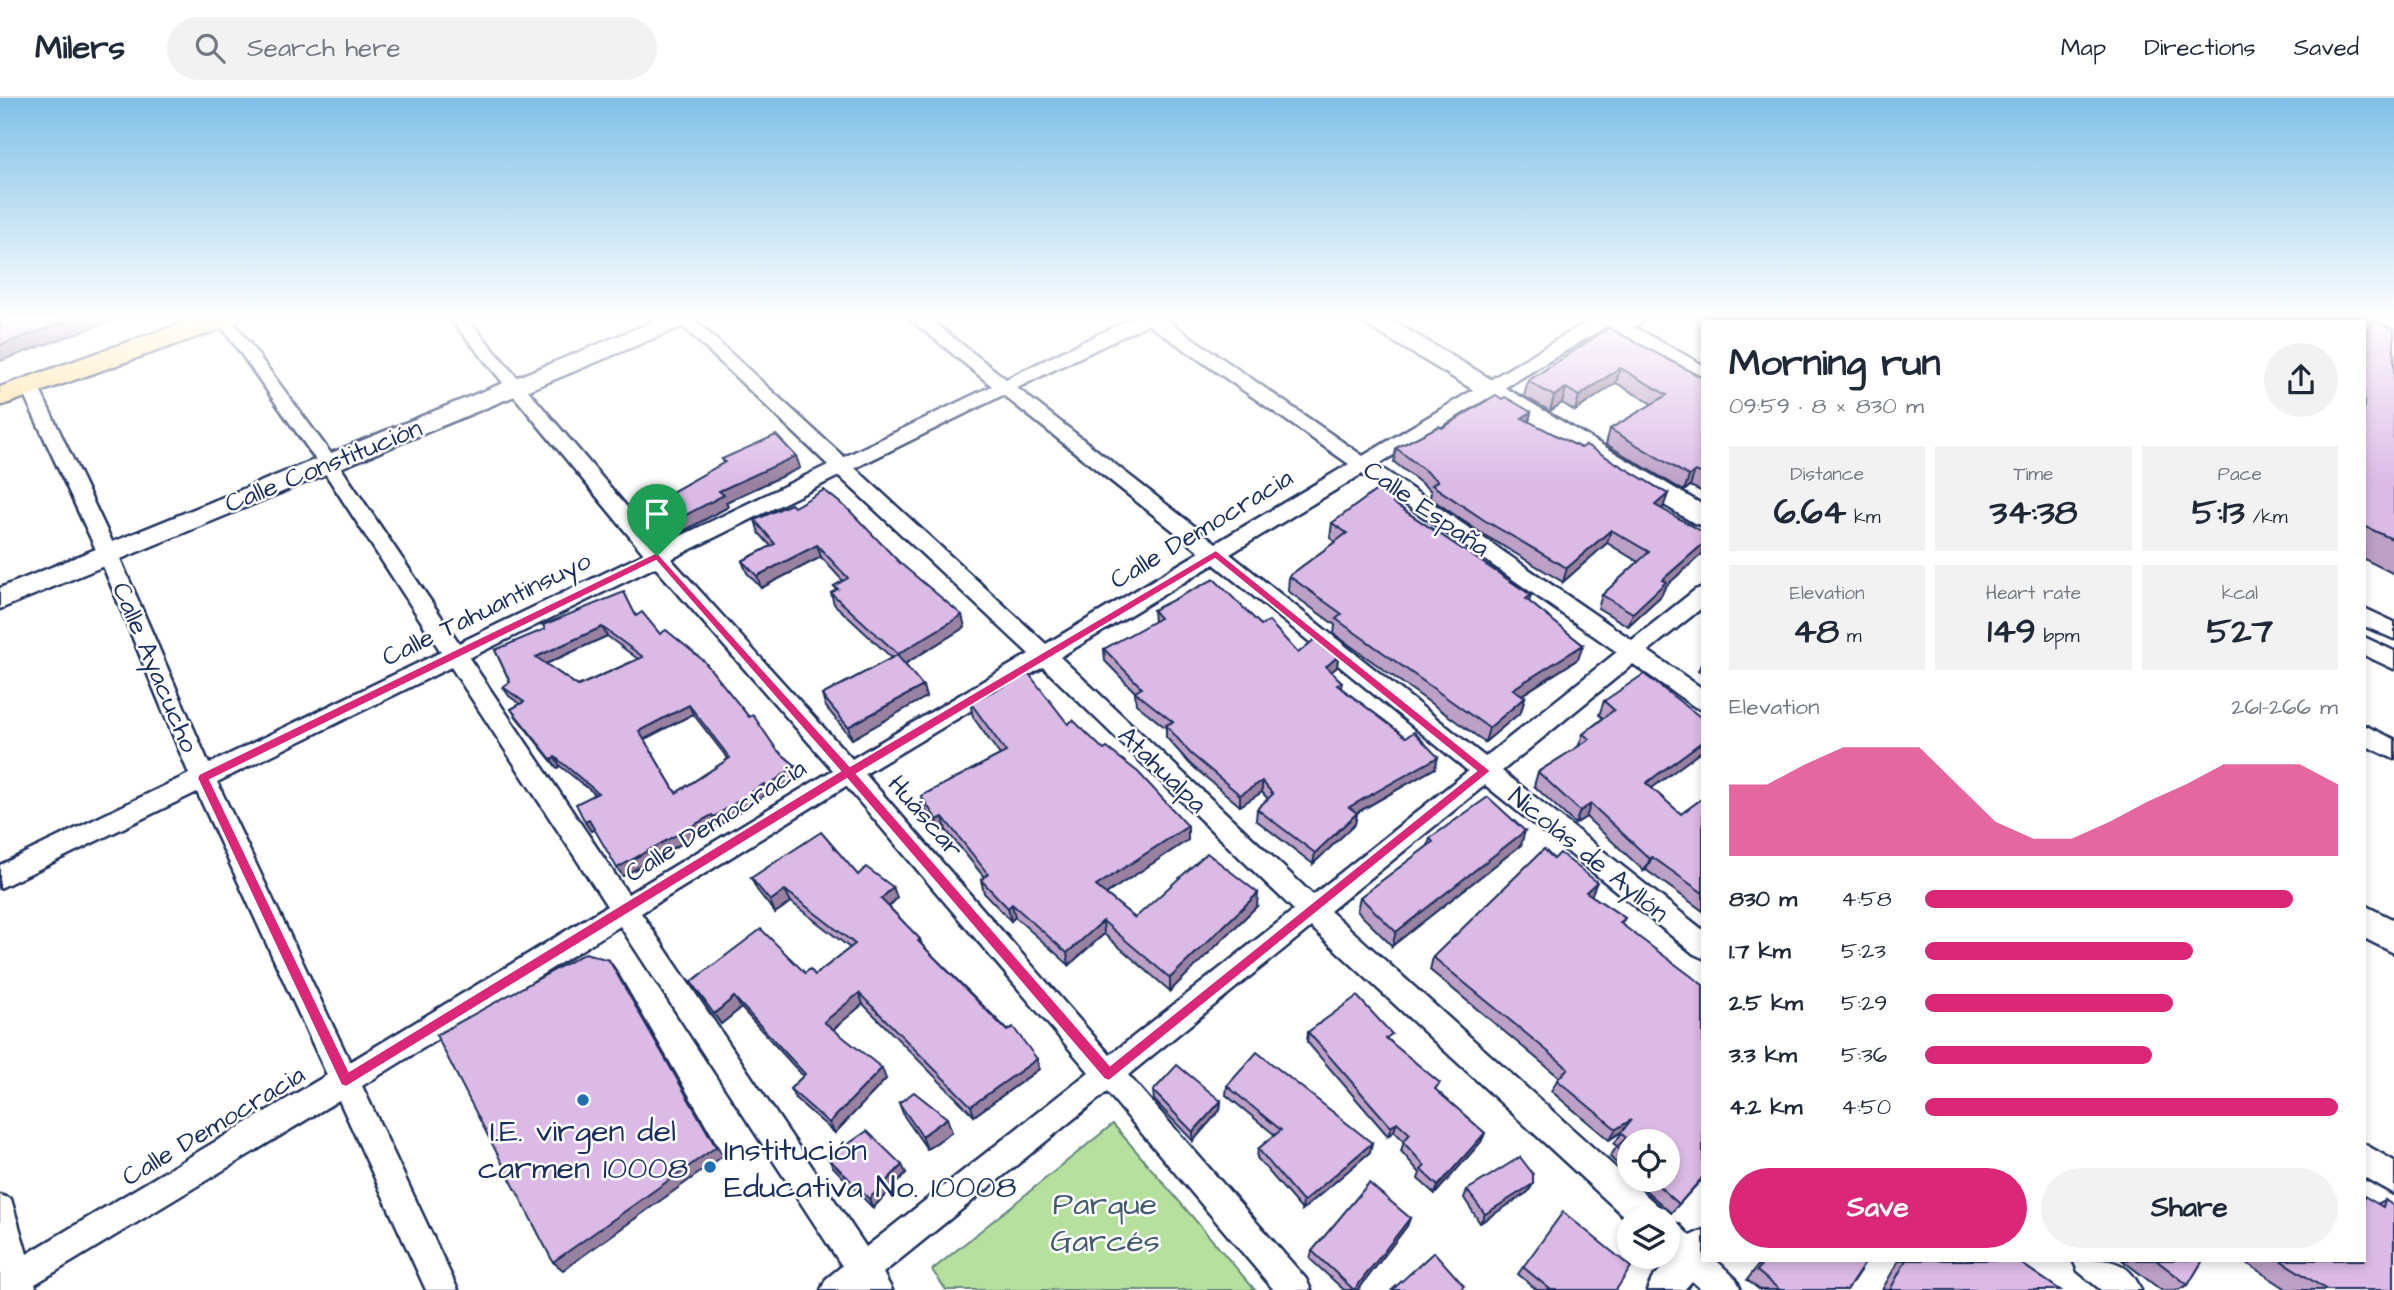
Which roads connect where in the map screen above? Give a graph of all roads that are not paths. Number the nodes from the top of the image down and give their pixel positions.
1 (58, 373) edge
2 (263, 373) edge
3 (505, 373) edge
4 (550, 373) edge
5 (741, 373) edge
6 (985, 373) edge
7 (1033, 373) edge
8 (1230, 373) edge
9 (1464, 373) edge
10 (1521, 373) edge
11 (29, 386) junction
12 (517, 386) junction
13 (1003, 387) junction
14 (1492, 389) junction
15 (0, 397) edge
16 (328, 463) junction
17 (1365, 465) junction
18 (841, 466) junction
19 (1701, 516) edge
20 (108, 554) junction
21 (1216, 554) junction
22 (657, 556) junction
23 (1701, 597) edge
24 (0, 599) edge
25 (2366, 617) edge
26 (2394, 631) edge
27 (2366, 647) edge
28 (1633, 652) junction
29 (455, 654) junction
30 (1045, 656) junction
31 (2394, 661) edge
32 (1701, 700) edge
33 (2366, 735) edge
34 (2394, 750) edge
35 (1485, 771) junction
36 (849, 772) junction
37 (203, 778) junction
38 (0, 877) edge
39 (626, 909) junction
40 (1312, 911) junction
41 (2366, 921) edge
42 (2394, 938) edge
43 (1701, 944) edge
44 (1109, 1074) junction
45 (346, 1080) junction
46 (2366, 1160) edge
47 (2394, 1179) edge
48 (1635, 1206) edge
49 (0, 1210) edge
50 (1680, 1243) edge
51 (1697, 1252) edge
52 (1704, 1262) edge
53 (2090, 1262) edge
54 (869, 1280) edge
55 (13, 1285) edge
56 (442, 1290) edge
57 (836, 1290) edge
58 (1296, 1290) edge
59 (1663, 1290) edge
60 (1725, 1290) edge
61 (2125, 1290) edge

1 - 11 main road
2 - 16 street
3 - 12 street, Huáscar
4 - 12 street, Calle Constitución
5 - 18 street, Atahualpa
6 - 13 street, Nicolás de Ayllón
7 - 13 street, Calle Tahuantinsuyo
8 - 17 street, Calle España
9 - 14 street
10 - 14 street, Calle Democracia
11 - 15 main road
11 - 20 street, Calle Ayacucho
12 - 16 street, Calle Constitución
12 - 22 street, Huáscar
13 - 18 street, Calle Tahuantinsuyo
13 - 21 street, Nicolás de Ayllón
14 - 17 street, Calle Democracia
14 - 19 street
16 - 20 street, Calle Constitución
16 - 29 street
17 - 21 street, Calle Democracia
17 - 28 street, Calle España
18 - 22 street, Calle Tahuantinsuyo
18 - 30 street, Atahualpa
20 - 24 street, Calle Constitución
20 - 37 street, Calle Ayacucho
21 - 30 street, Calle Democracia
21 - 35 street, Nicolás de Ayllón
22 - 29 street, Calle Tahuantinsuyo
22 - 36 street, Huáscar
23 - 28 street
25 - 26 street
27 - 31 street
28 - 32 street, Calle España
28 - 35 street
29 - 37 street, Calle Tahuantinsuyo
29 - 39 street
30 - 36 street, Calle Democracia
30 - 40 street, Atahualpa
33 - 34 street
35 - 40 street
35 - 43 street, Nicolás de Ayllón
36 - 39 street, Calle Democracia
36 - 44 street, Huáscar
37 - 38 street, Calle Tahuantinsuyo
37 - 45 street, Calle Ayacucho
39 - 45 street, Calle Democracia
39 - 54 street
40 - 44 street
40 - 48 street, Atahualpa
41 - 42 street
44 - 54 street
44 - 58 street, Huáscar
45 - 55 street, Calle Democracia
45 - 56 street, Calle Ayacucho
46 - 47 street
49 - 55 street
50 - 51 street
51 - 59 street
52 - 60 street
53 - 61 street
54 - 57 street

